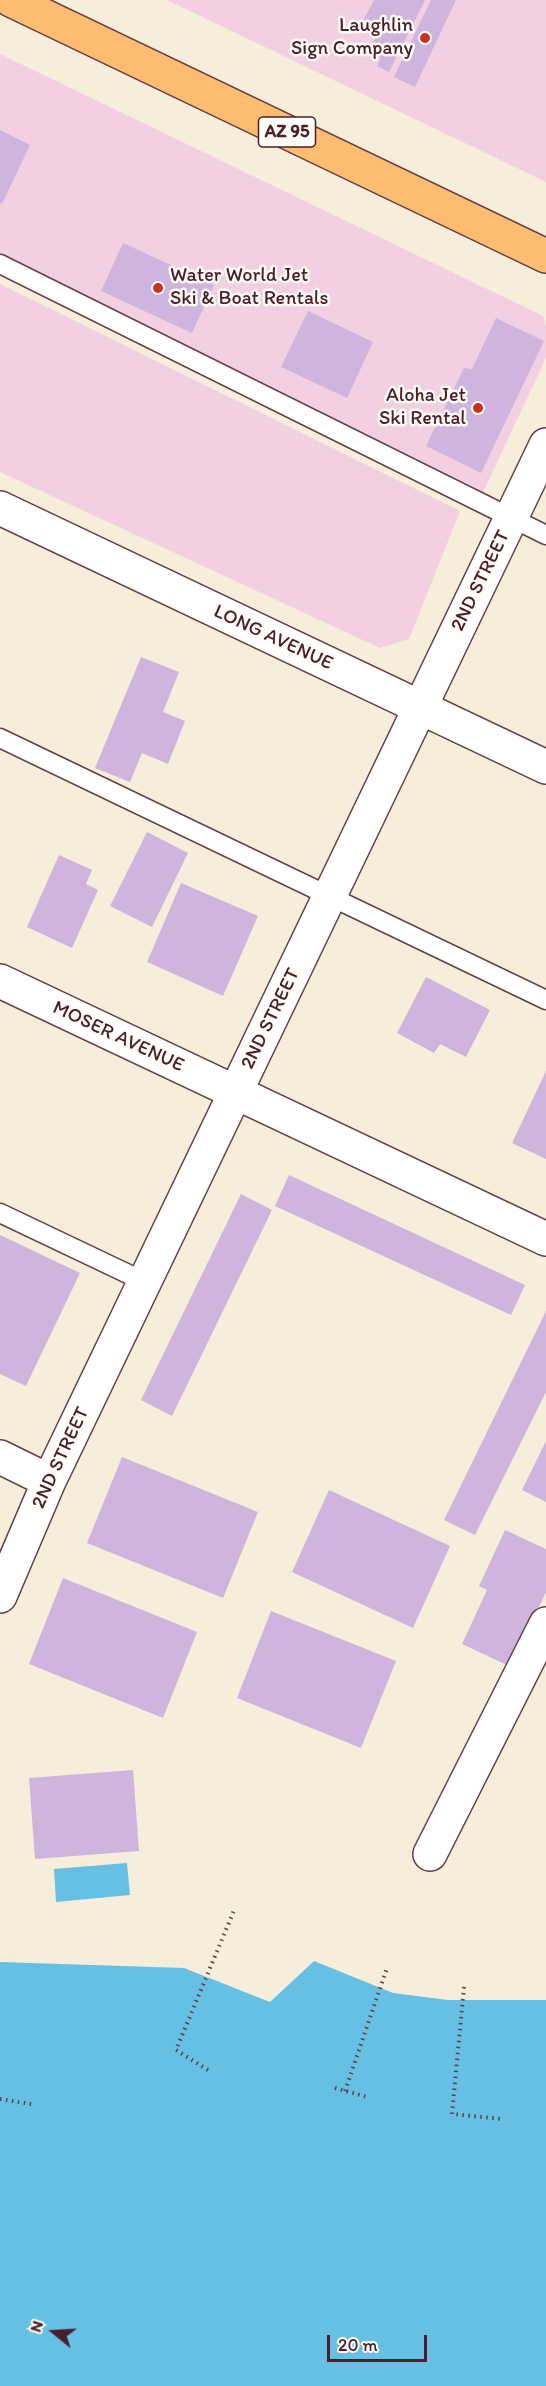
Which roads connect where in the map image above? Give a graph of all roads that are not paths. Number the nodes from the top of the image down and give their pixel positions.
1 (11, 0) edge
2 (546, 256) edge
3 (0, 264) edge
4 (546, 445) edge
5 (0, 508) edge
6 (511, 518) junction
7 (546, 535) edge
8 (420, 707) junction
9 (0, 738) edge
10 (546, 767) edge
11 (330, 897) junction
12 (0, 981) edge
13 (546, 1000) edge
14 (236, 1093) junction
15 (0, 1213) edge
16 (546, 1239) edge
17 (145, 1282) junction
18 (0, 1457) edge
19 (50, 1481) junction
20 (0, 1596) edge
21 (546, 1624) edge
22 (430, 1854) dead end

1 - 2 highway, AZ 95
3 - 6 lane
4 - 6 street, 2ND STREET
5 - 8 street, LONG AVENUE
6 - 7 lane
6 - 8 street, 2ND STREET
8 - 10 street, LONG AVENUE
8 - 11 street, 2ND STREET
9 - 11 lane
11 - 13 lane
11 - 14 street, 2ND STREET
12 - 14 street, MOSER AVENUE
14 - 16 street, MOSER AVENUE
14 - 17 street, 2ND STREET
15 - 17 lane
17 - 19 street, 2ND STREET
18 - 19 street
19 - 20 street, 2ND STREET
21 - 22 street

